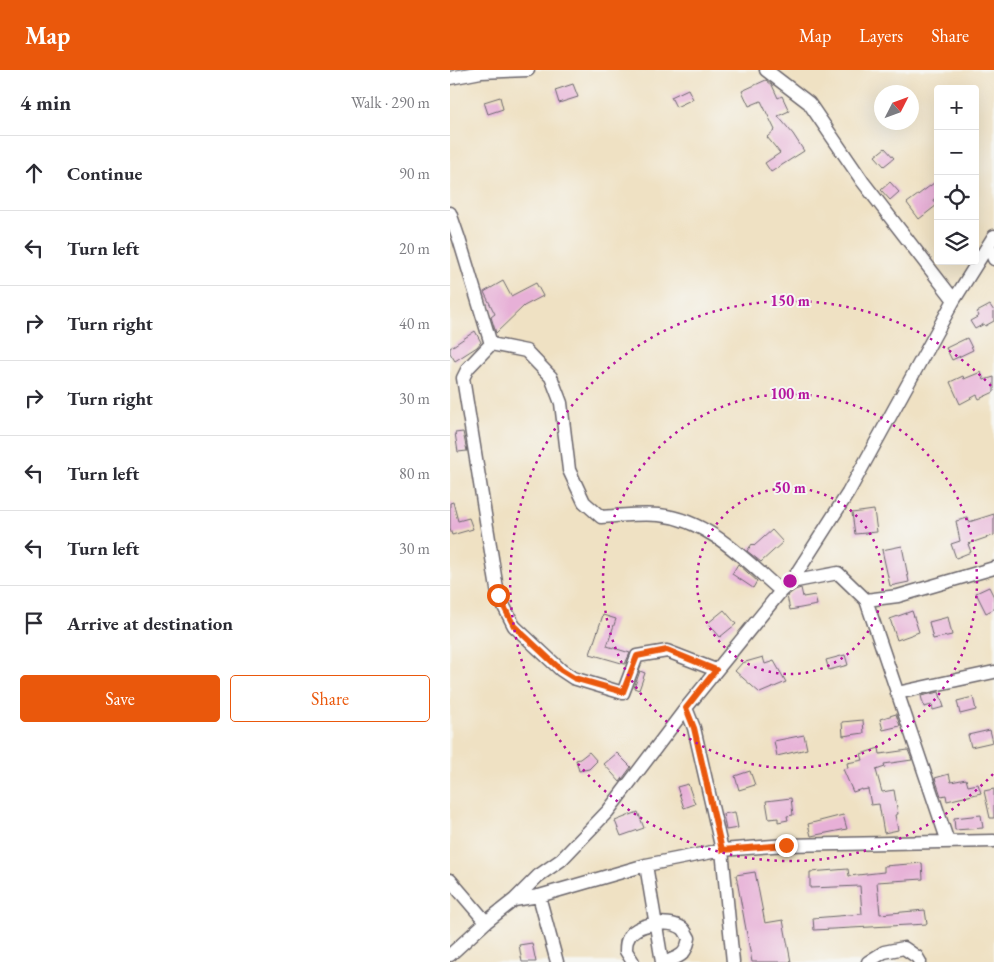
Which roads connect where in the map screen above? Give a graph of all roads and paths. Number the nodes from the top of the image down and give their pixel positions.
1 (528, 70) edge
2 (766, 70) edge
3 (450, 78) edge
4 (450, 213) edge
5 (991, 240) edge
6 (994, 259) edge
7 (954, 300) junction
8 (490, 344) junction
9 (994, 568) edge
10 (786, 586) junction
11 (866, 600) junction
12 (716, 670) junction
13 (994, 672) edge
14 (897, 692) junction
15 (686, 708) junction
16 (994, 841) edge
17 (948, 842) junction
18 (722, 850) junction
19 (646, 865) junction
20 (450, 880) edge
21 (539, 896) junction
22 (514, 900) junction
23 (486, 922) junction
24 (655, 923) junction
25 (450, 956) edge
26 (557, 962) edge
27 (633, 962) edge
28 (662, 962) edge
29 (666, 962) edge
30 (733, 962) edge
31 (868, 962) edge
32 (920, 962) edge

1 - 3 street
2 - 7 street
4 - 8 street
5 - 6 street
5 - 7 street
7 - 10 street
8 - 10 street
8 - 12 street
9 - 11 street
10 - 11 street
10 - 12 street
11 - 14 street
12 - 15 street
13 - 14 street
14 - 17 street
15 - 18 street
15 - 22 street
16 - 17 street
17 - 18 street
18 - 19 street
18 - 30 street
19 - 21 street
19 - 24 street
20 - 23 street
21 - 22 street
21 - 26 street
22 - 23 street
23 - 25 street
24 - 27 street
24 - 28 street
24 - 29 street
31 - 32 street

